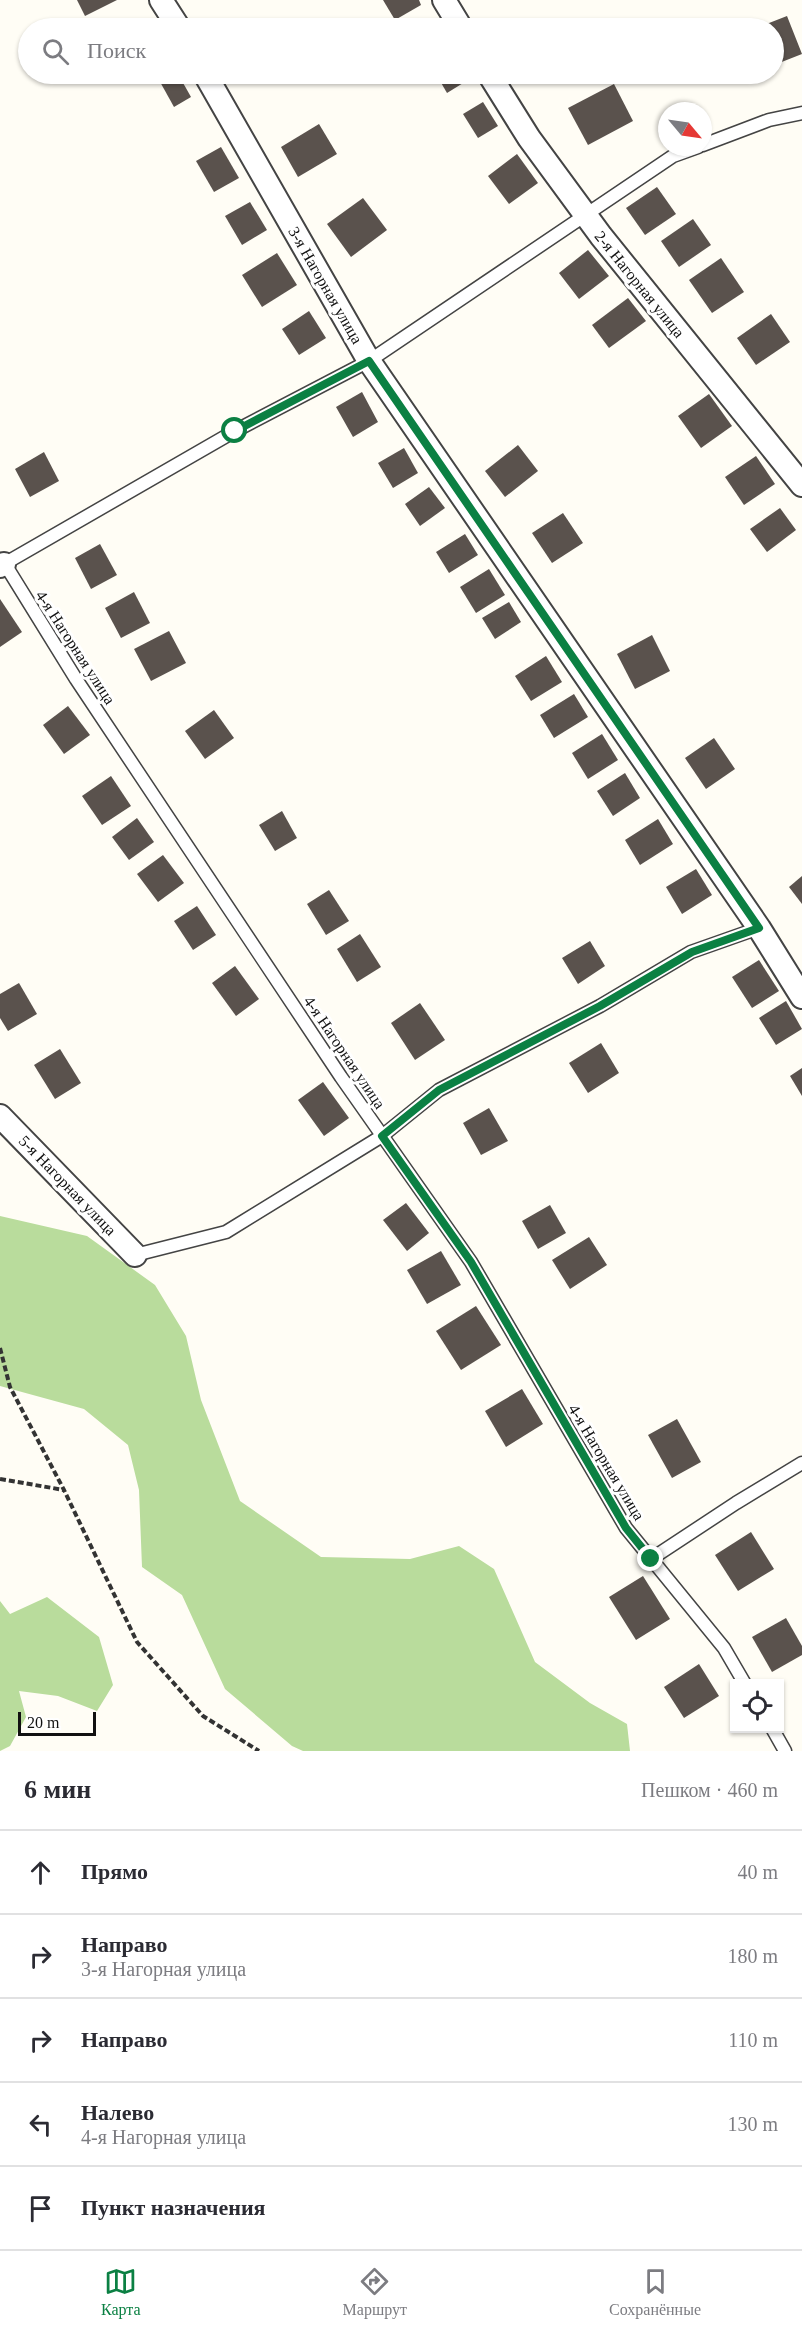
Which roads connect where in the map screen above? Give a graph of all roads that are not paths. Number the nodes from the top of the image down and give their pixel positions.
1 (161, 0) edge
2 (444, 0) edge
3 (173, 18) edge
4 (455, 18) edge
5 (211, 84) edge
6 (495, 84) edge
7 (802, 112) edge
8 (712, 142) edge
9 (673, 156) edge
10 (586, 216) junction
11 (369, 361) junction
12 (802, 485) edge
13 (1, 562) edge
14 (759, 928) junction
15 (802, 997) edge
16 (0, 1116) edge
17 (382, 1136) junction
18 (135, 1254) joint
19 (802, 1463) edge
20 (651, 1559) junction
21 (743, 1679) edge
22 (775, 1733) edge
23 (785, 1751) edge

1 - 3 street
2 - 4 street
5 - 11 street, 3-я Нагорная улица
6 - 10 street, 2-я Нагорная улица
7 - 8 lane
9 - 10 lane
10 - 11 lane
10 - 12 street, 2-я Нагорная улица
11 - 13 lane
11 - 14 street, 3-я Нагорная улица
13 - 17 lane, 4-я Нагорная улица
14 - 15 street, 3-я Нагорная улица
14 - 17 lane
16 - 18 street, 5-я Нагорная улица
17 - 18 lane
17 - 20 lane, 4-я Нагорная улица
19 - 20 lane
20 - 21 lane, 4-я Нагорная улица
22 - 23 lane

